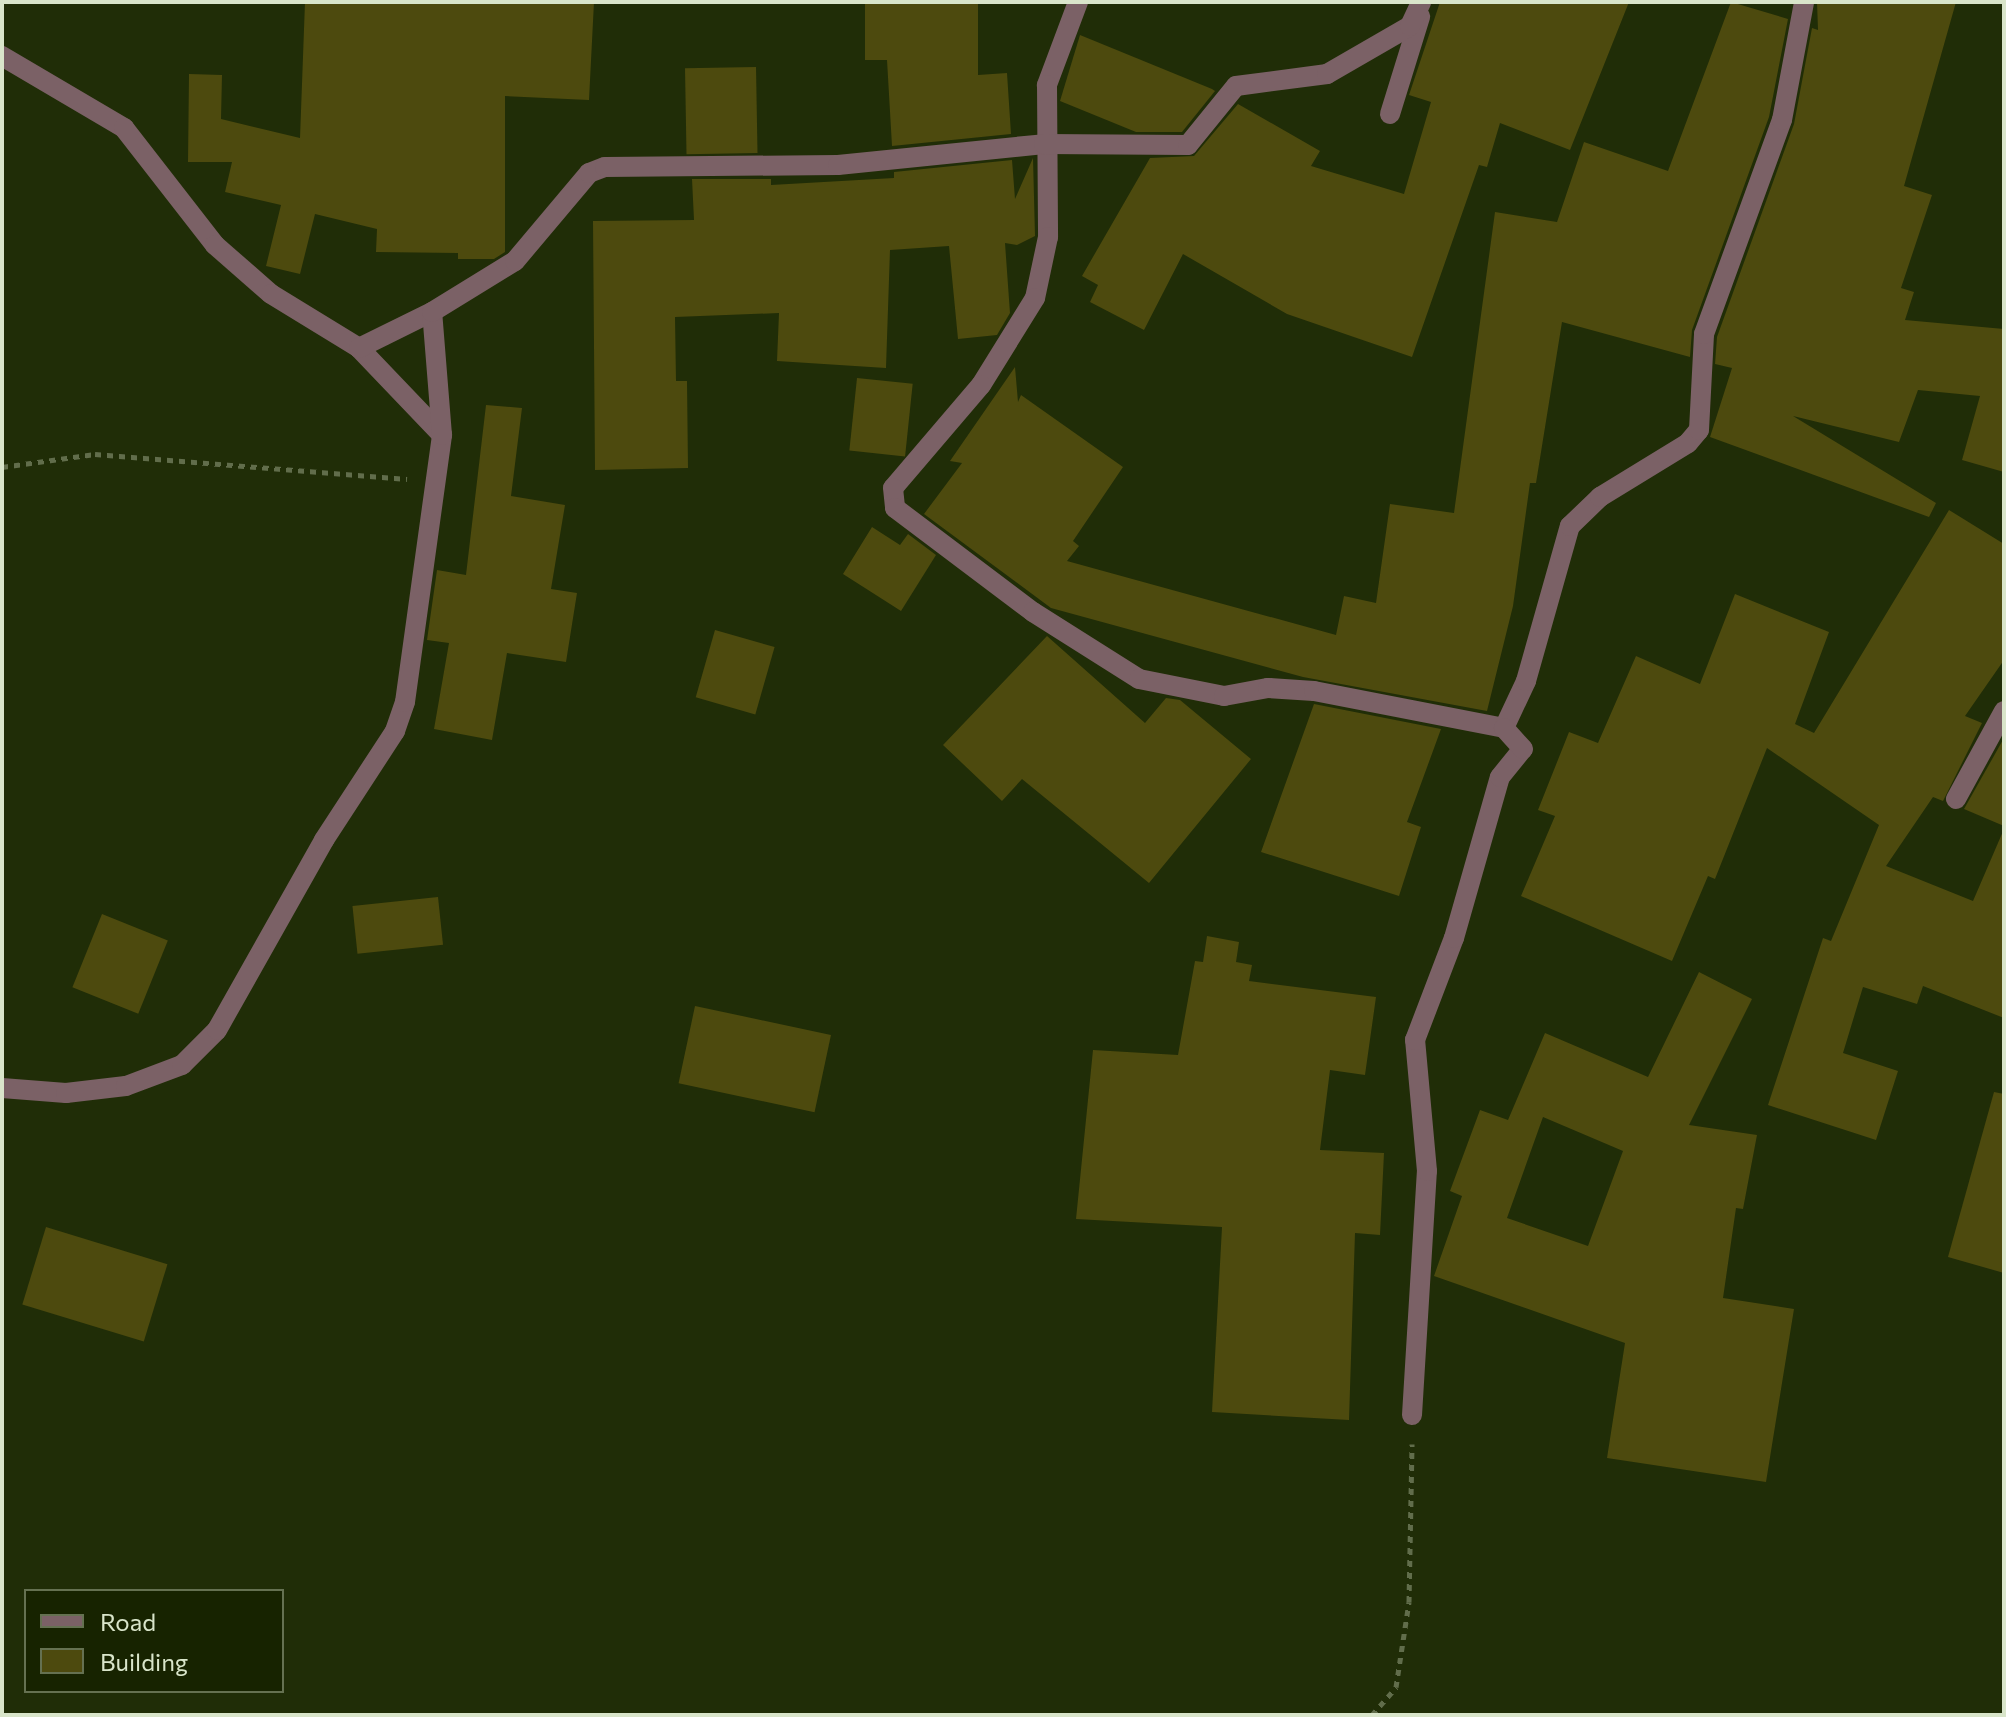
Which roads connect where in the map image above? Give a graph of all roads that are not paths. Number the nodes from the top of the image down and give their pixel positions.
1 (1078, 2) edge
2 (1423, 2) edge
3 (1804, 2) edge
4 (2, 56) edge
5 (1390, 114) dead end
6 (1044, 144) junction
7 (432, 312) junction
8 (359, 348) junction
9 (442, 435) junction
10 (2004, 711) edge
11 (1504, 728) junction
12 (1956, 799) dead end
13 (2, 1088) edge
14 (1412, 1415) road end

1 - 6 street
2 - 5 street
2 - 6 street
3 - 11 street
4 - 8 street
6 - 7 street
6 - 11 street
7 - 8 street
7 - 9 street
8 - 9 street
9 - 13 street
10 - 12 street
11 - 14 street

